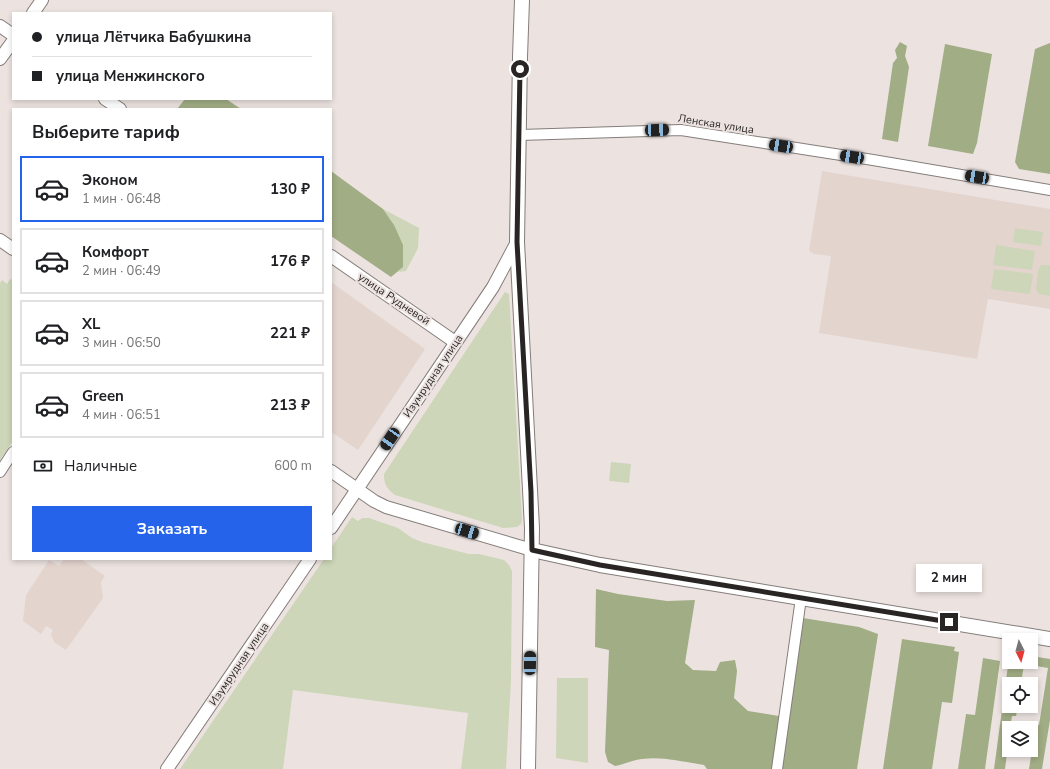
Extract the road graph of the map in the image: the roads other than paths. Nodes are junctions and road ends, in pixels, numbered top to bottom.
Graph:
1 (42, 0) edge
2 (522, 0) edge
3 (34, 12) edge
4 (0, 26) edge
5 (12, 34) edge
6 (12, 42) edge
7 (0, 59) edge
8 (106, 100) edge
9 (118, 108) edge
10 (520, 135) junction
11 (1050, 190) edge
12 (0, 240) edge
13 (517, 242) junction
14 (12, 248) edge
15 (332, 257) edge
16 (456, 342) junction
17 (12, 454) edge
18 (0, 472) edge
19 (332, 472) edge
20 (357, 489) junction
21 (332, 526) edge
22 (532, 550) junction
23 (309, 560) edge
24 (801, 598) junction
25 (1050, 639) edge
26 (167, 769) edge
27 (528, 769) edge
28 (777, 769) edge

1 - 3 street
2 - 10 main road
4 - 5 street
6 - 7 street
8 - 9 street
10 - 11 street, Ленская улица
10 - 13 main road
12 - 14 street
13 - 16 street, Изумрудная улица
13 - 22 main road
15 - 16 street, улица Рудневой
16 - 20 street, Изумрудная улица
17 - 18 street
19 - 20 street
20 - 21 street, Изумрудная улица
20 - 22 street
22 - 24 main road
22 - 27 main road
23 - 26 street, Изумрудная улица
24 - 25 main road
24 - 28 street

